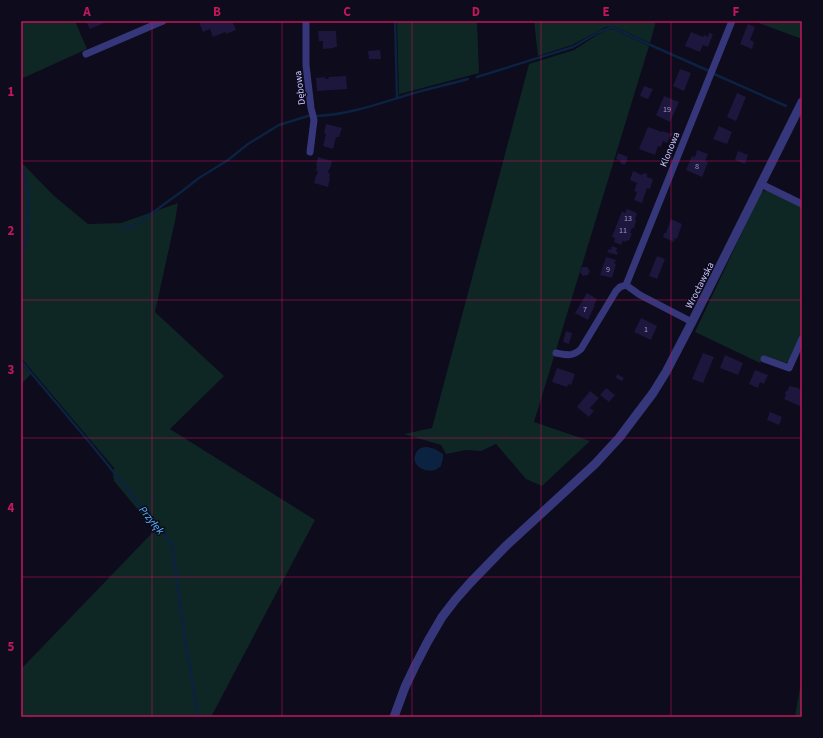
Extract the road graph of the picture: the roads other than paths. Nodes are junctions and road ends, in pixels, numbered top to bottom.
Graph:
1 (163, 21) edge
2 (306, 21) edge
3 (732, 21) edge
4 (86, 54) dead end
5 (802, 102) edge
6 (310, 152) dead end
7 (761, 184) junction
8 (802, 204) edge
9 (626, 285) junction
10 (692, 322) junction
11 (802, 339) edge
12 (556, 352) dead end
13 (764, 359) dead end
14 (394, 717) edge

1 - 4 street
2 - 6 street, Dębowa
3 - 9 street, Klonowa
5 - 7 street, Wrocławska
7 - 8 street
7 - 10 street, Wrocławska
9 - 10 street
9 - 12 street, Klonowa
10 - 14 street, Wrocławska
11 - 13 street

